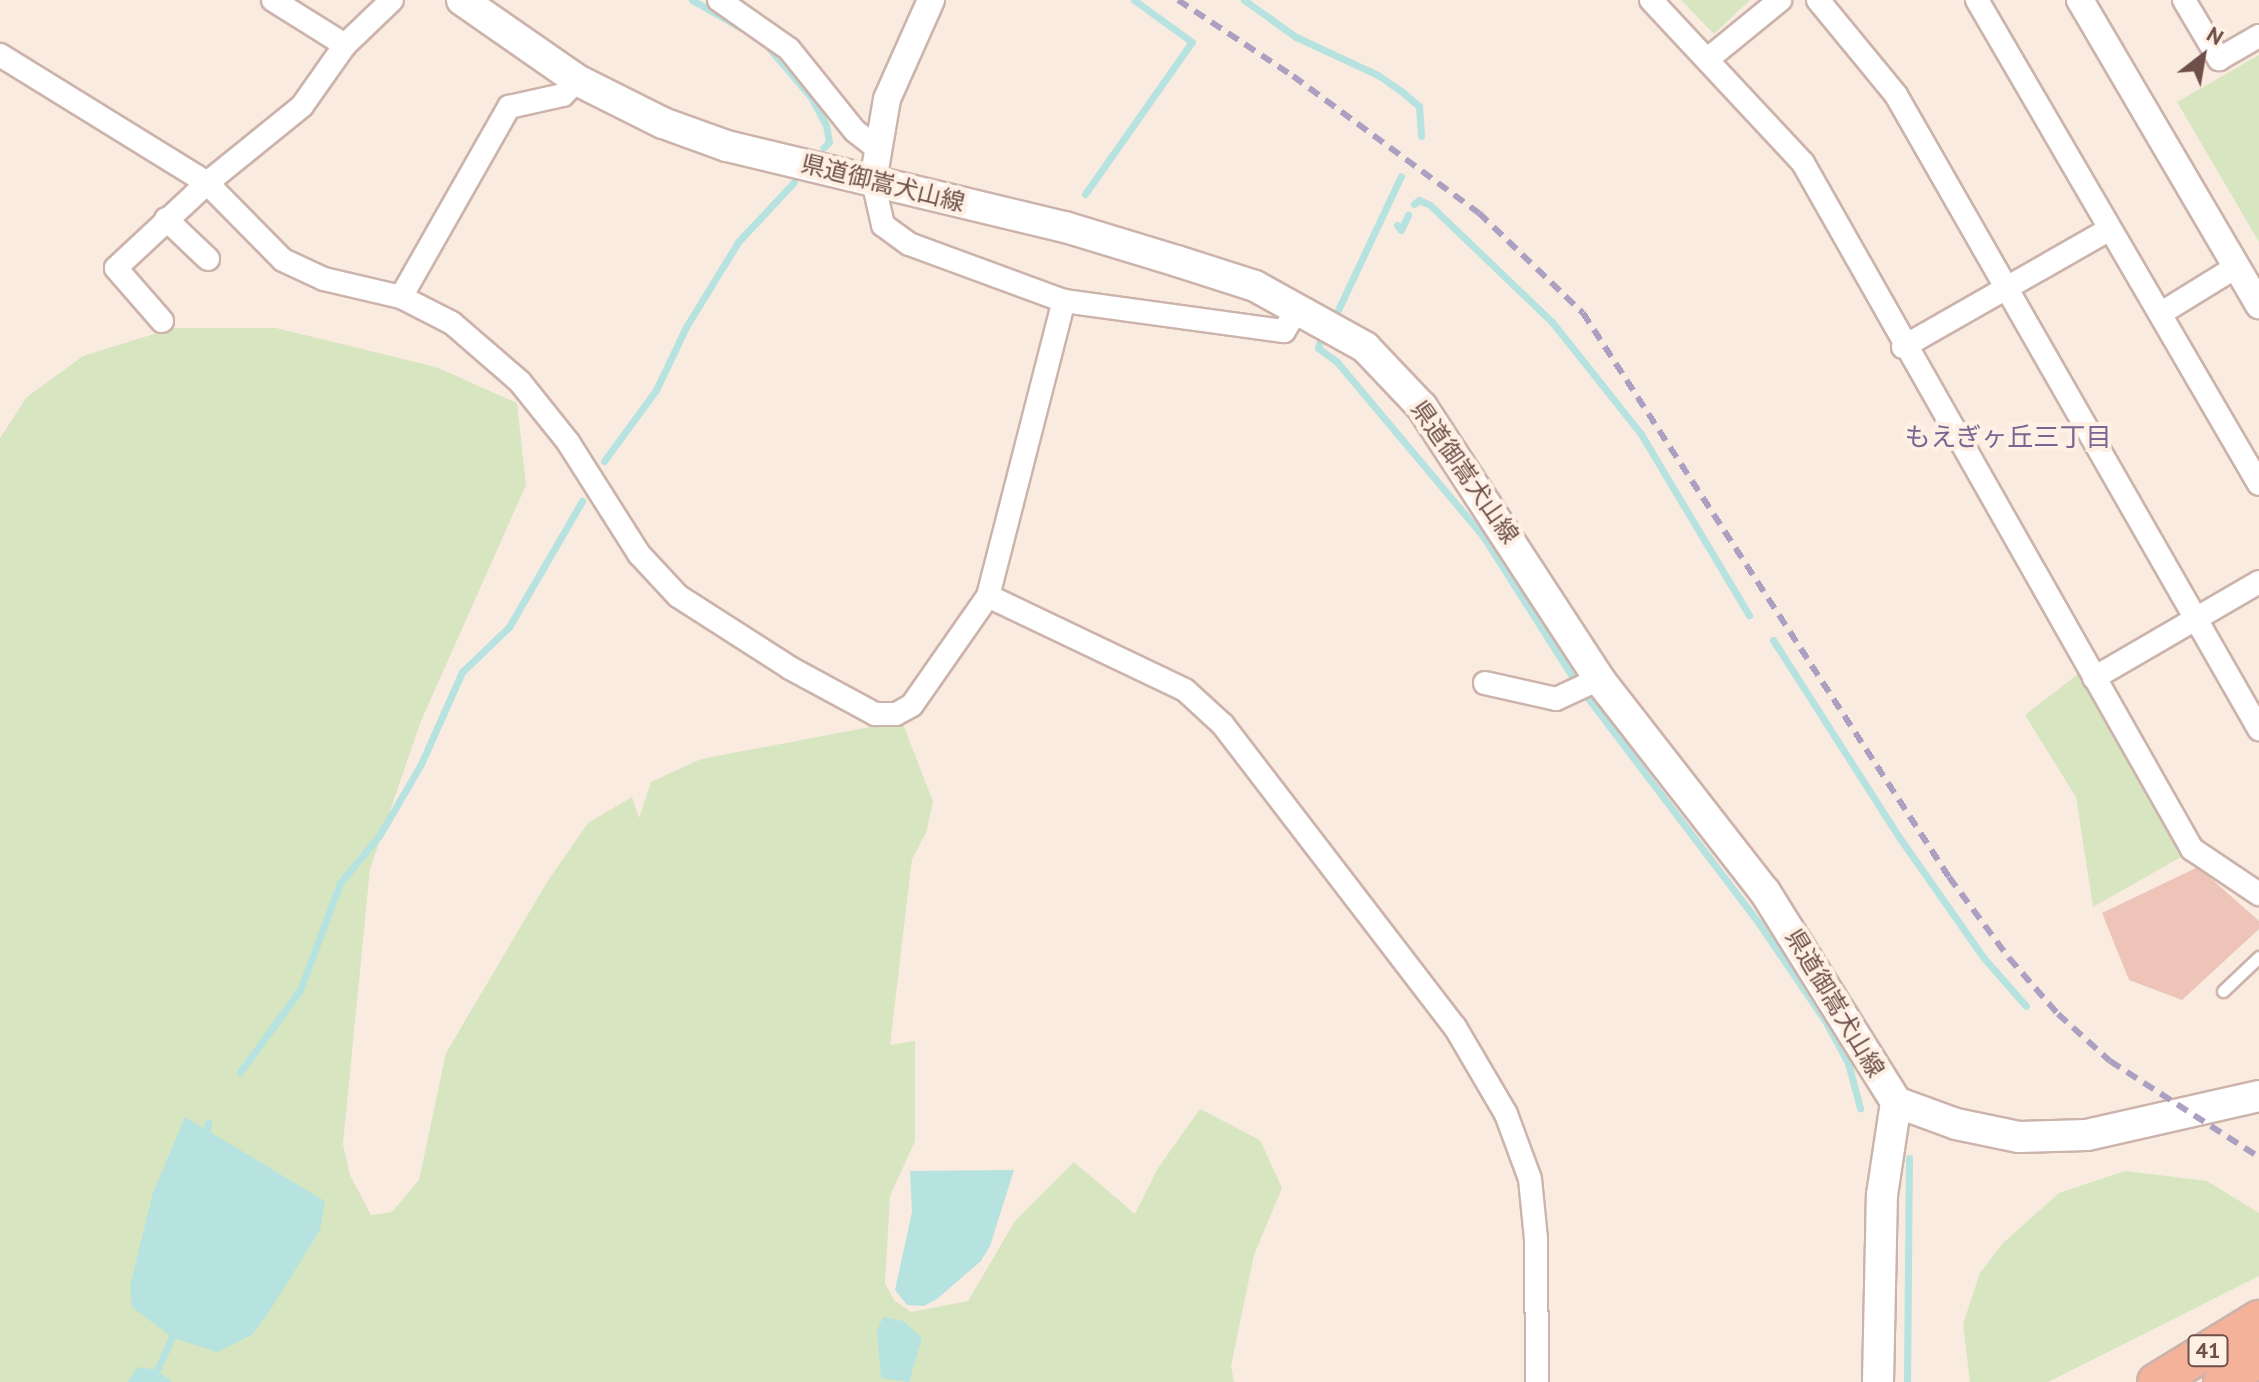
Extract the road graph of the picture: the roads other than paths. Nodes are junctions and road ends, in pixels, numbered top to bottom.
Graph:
1 (273, 0) edge
2 (392, 0) edge
3 (462, 0) edge
4 (719, 0) edge
5 (931, 0) edge
6 (1651, 0) edge
7 (1780, 0) edge
8 (1818, 0) edge
9 (1977, 0) edge
10 (2080, 0) edge
11 (2184, 0) edge
12 (2259, 36) edge
13 (345, 45) junction
14 (0, 55) edge
15 (1709, 58) junction
16 (577, 80) junction
17 (877, 148) junction
18 (873, 181) junction
19 (207, 183) junction
20 (166, 219) junction
21 (2108, 230) junction
22 (208, 259) dead end
23 (2236, 267) junction
24 (2007, 290) junction
25 (2256, 293) edge
26 (401, 297) junction
27 (1064, 301) junction
28 (1298, 308) junction
29 (2163, 312) junction
30 (162, 321) dead end
31 (1903, 347) junction
32 (2259, 484) edge
33 (2259, 582) edge
34 (988, 596) junction
35 (2194, 620) junction
36 (2094, 678) junction
37 (1485, 683) dead end
38 (1591, 684) junction
39 (2259, 729) edge
40 (2259, 894) edge
41 (2259, 957) edge
42 (2223, 991) dead end
43 (2259, 1096) edge
44 (1896, 1102) junction
45 (2259, 1319) edge
46 (2259, 1359) edge
47 (1537, 1382) edge
48 (1878, 1382) edge
49 (2156, 1382) edge
50 (2222, 1382) edge

1 - 13 street
2 - 13 street
3 - 16 main road, 県道御嵩犬山線
4 - 17 street
5 - 17 street
6 - 15 street
7 - 15 street
8 - 24 street
9 - 21 street
10 - 23 street
11 - 12 street
13 - 19 street
14 - 19 street
15 - 31 street
16 - 18 main road, 県道御嵩犬山線
16 - 26 street
17 - 18 street
18 - 27 street
18 - 28 main road, 県道御嵩犬山線
19 - 20 street
19 - 26 street
20 - 22 street
20 - 30 street
21 - 24 street
21 - 29 street
23 - 25 street
23 - 29 street
24 - 31 street
24 - 35 street
26 - 34 street
27 - 28 street
27 - 34 street
28 - 38 main road, 県道御嵩犬山線
29 - 32 street
31 - 36 street
33 - 35 street
34 - 47 street
35 - 36 street
35 - 39 street
36 - 40 street
37 - 38 street
38 - 44 main road, 県道御嵩犬山線
41 - 42 lane
43 - 44 main road, 県道御嵩犬山線
44 - 48 main road
45 - 49 highway, 41
46 - 50 highway, 41

